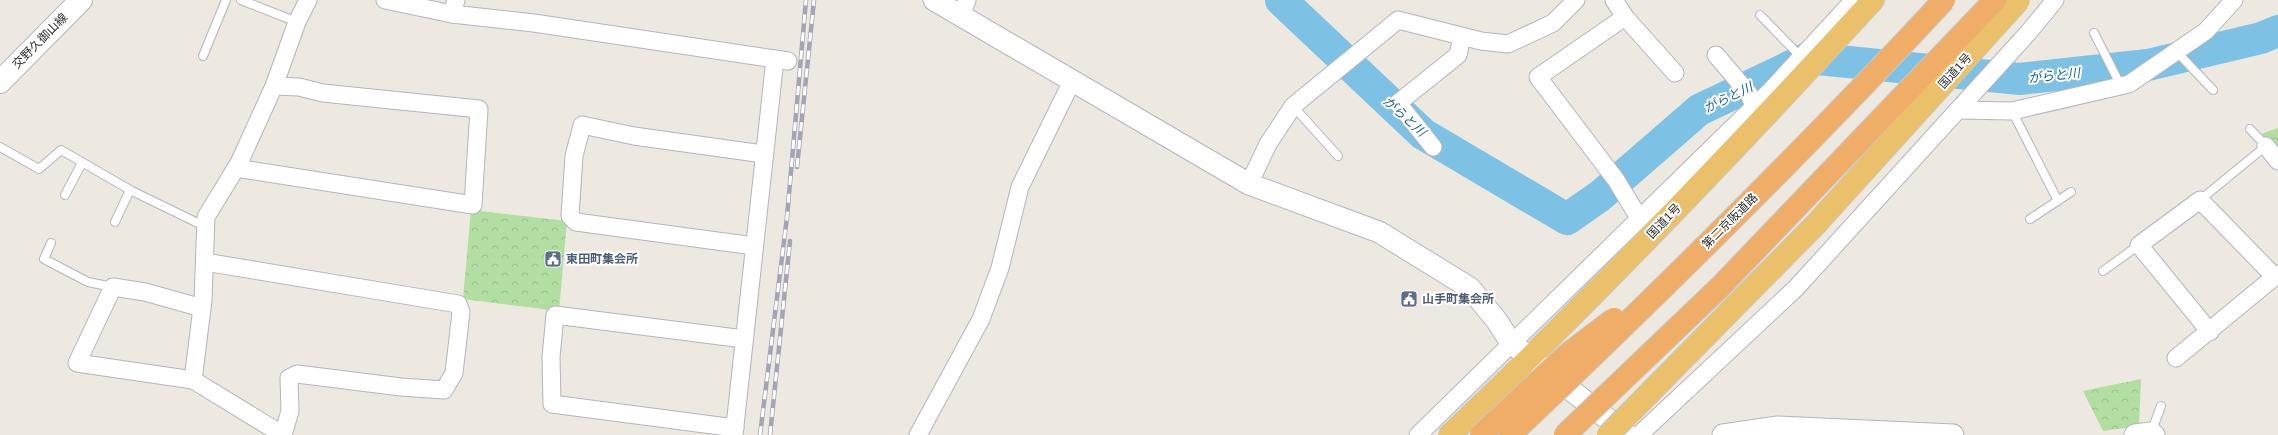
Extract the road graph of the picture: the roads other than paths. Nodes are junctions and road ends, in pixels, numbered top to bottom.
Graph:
1 (81, 0) edge
2 (226, 0) edge
3 (241, 0) edge
4 (308, 0) edge
5 (385, 0) edge
6 (934, 0) edge
7 (1576, 0) edge
8 (1614, 0) edge
9 (1944, 0) edge
10 (1995, 0) edge
11 (2018, 0) edge
12 (2055, 0) edge
13 (2234, 0) edge
14 (1863, 4) edge
15 (454, 7) edge
16 (964, 8) edge
17 (1760, 15) dead end
18 (1625, 17) junction
19 (296, 22) junction
20 (2094, 33) dead end
21 (1462, 37) junction
22 (2176, 51) junction
23 (1716, 55) dead end
24 (203, 56) dead end
25 (1801, 57) junction
26 (1675, 73) dead end
27 (1072, 81) junction
28 (0, 82) edge
29 (274, 86) junction
30 (2121, 86) junction
31 (2213, 90) dead end
32 (1293, 106) junction
33 (1764, 107) junction
34 (1958, 110) junction
35 (2012, 111) junction
36 (2250, 129) dead end
37 (2266, 146) junction
38 (0, 147) edge
39 (1433, 147) dead end
40 (764, 154) junction
41 (1338, 156) dead end
42 (2278, 161) edge
43 (82, 163) junction
44 (236, 168) junction
45 (1248, 184) junction
46 (130, 190) junction
47 (2071, 192) dead end
48 (65, 195) dead end
49 (2200, 200) junction
50 (2058, 201) junction
51 (1639, 218) junction
52 (2030, 219) dead end
53 (115, 222) dead end
54 (206, 227) junction
55 (51, 243) dead end
56 (2138, 245) junction
57 (754, 246) junction
58 (1693, 258) junction
59 (205, 262) junction
60 (2103, 270) dead end
61 (2276, 275) edge
62 (113, 287) junction
63 (202, 308) junction
64 (2210, 332) junction
65 (744, 339) junction
66 (1511, 343) junction
67 (2176, 358) dead end
68 (1530, 359) junction
69 (192, 380) junction
70 (1602, 400) junction
71 (2161, 406) dead end
72 (734, 431) edge
73 (2146, 434) edge
74 (283, 435) edge
75 (918, 435) edge
76 (1418, 435) edge
77 (1450, 435) edge
78 (1480, 435) edge
79 (1510, 435) edge
80 (1565, 435) edge
81 (1573, 435) edge
82 (1608, 435) edge
83 (1628, 435) edge
84 (1639, 435) edge
85 (1723, 435) edge
86 (1953, 435) edge

1 - 28 main road, 交野久御山線
2 - 24 lane
3 - 19 lane
4 - 19 street
5 - 15 street
6 - 16 street
7 - 21 street
8 - 18 street
9 - 58 highway, 第二京阪道路, bridge
10 - 70 highway, bridge
11 - 82 highway, 国道1号, bridge
12 - 34 street
13 - 22 street
14 - 25 street
14 - 33 highway, 国道1号
15 - 40 street
16 - 27 street
17 - 25 lane
18 - 26 street
18 - 51 street
19 - 29 street
20 - 30 lane
21 - 32 street
21 - 39 street
22 - 30 street
22 - 31 lane
23 - 33 street
25 - 33 street
27 - 45 street
27 - 75 street
29 - 44 street
29 - 44 street
30 - 35 street
32 - 41 lane
32 - 45 street
33 - 51 street
33 - 68 highway, 国道1号
34 - 35 street
34 - 84 street
35 - 50 lane
36 - 37 lane
37 - 42 street
37 - 49 lane
38 - 43 lane
40 - 57 street
40 - 57 street
43 - 46 lane
43 - 48 lane
44 - 54 street
45 - 66 street
46 - 53 lane
46 - 54 lane
47 - 50 lane
49 - 56 street
49 - 61 street
50 - 52 lane
51 - 66 street
54 - 59 street
55 - 62 lane
56 - 60 lane
56 - 64 street
57 - 65 street
58 - 78 highway, bridge
58 - 79 highway, 第二京阪道路, bridge
59 - 63 street
59 - 74 street
61 - 64 street
62 - 63 street
62 - 69 street
63 - 69 street
64 - 67 street
65 - 72 street
65 - 72 street
66 - 68 street
66 - 76 street
68 - 77 highway, 国道1号
68 - 83 street
69 - 74 street
70 - 80 highway, bridge
70 - 81 highway, bridge
71 - 73 lane
85 - 86 street

